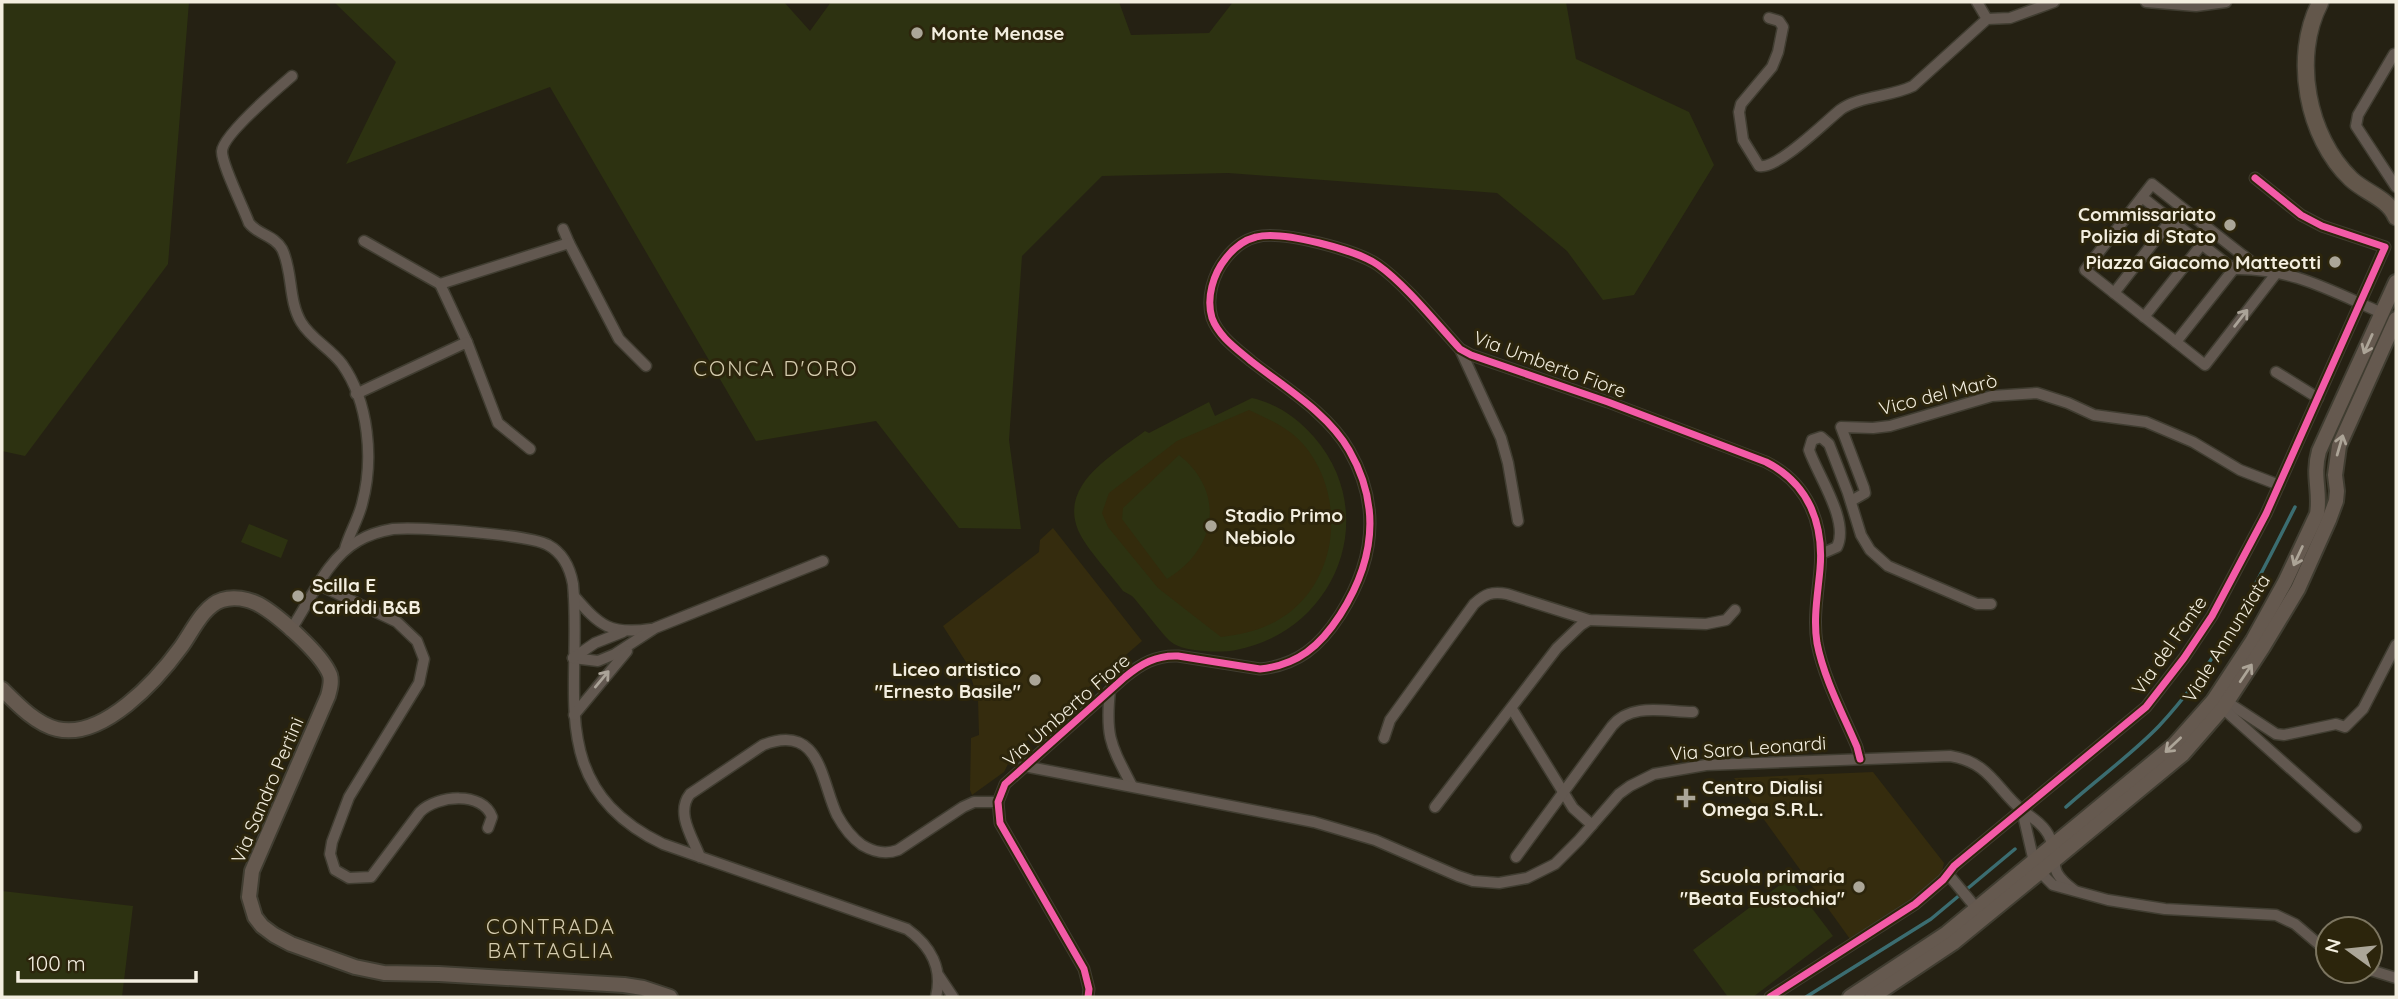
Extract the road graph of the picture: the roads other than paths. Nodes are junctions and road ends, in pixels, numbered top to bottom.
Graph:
1 (1977, 2) edge
2 (2054, 2) edge
3 (2146, 2) edge
4 (2226, 2) edge
5 (2320, 3) edge
6 (1769, 18) dead end
7 (1987, 19) junction
8 (2394, 54) dead end
9 (292, 76) dead end
10 (2255, 178) dead end
11 (2396, 194) edge
12 (2142, 197) junction
13 (2396, 217) edge
14 (2171, 220) junction
15 (563, 229) dead end
16 (364, 241) dead end
17 (569, 243) junction
18 (2202, 244) junction
19 (2244, 256) junction
20 (2259, 268) junction
21 (2233, 269) junction
22 (2278, 271) junction
23 (2396, 282) edge
24 (440, 284) junction
25 (2114, 293) junction
26 (2360, 303) junction
27 (2382, 313) junction
28 (2144, 317) junction
29 (2396, 319) edge
30 (467, 342) junction
31 (2176, 342) junction
32 (1460, 349) junction
33 (646, 366) dead end
34 (2276, 372) dead end
35 (356, 394) junction
36 (2318, 398) junction
37 (530, 449) dead end
38 (2334, 475) junction
39 (2316, 481) junction
40 (2279, 485) junction
41 (1851, 501) junction
42 (1518, 521) dead end
43 (344, 550) junction
44 (1821, 554) junction
45 (823, 561) dead end
46 (319, 585) junction
47 (574, 596) junction
48 (1991, 604) dead end
49 (1735, 610) dead end
50 (1589, 620) junction
51 (655, 628) junction
52 (290, 631) junction
53 (624, 632) junction
54 (632, 644) junction
55 (2396, 645) edge
56 (573, 658) junction
57 (2, 689) edge
58 (1110, 690) junction
59 (2219, 702) junction
60 (1512, 709) junction
61 (1693, 712) dead end
62 (573, 715) junction
63 (1384, 738) dead end
64 (1860, 759) junction
65 (1024, 766) junction
66 (1132, 786) junction
67 (1563, 792) junction
68 (998, 802) junction
69 (1435, 807) dead end
70 (2022, 810) junction
71 (1592, 825) junction
72 (2356, 827) dead end
73 (488, 828) dead end
74 (2052, 854) junction
75 (700, 857) junction
76 (1516, 857) dead end
77 (2037, 867) junction
78 (1950, 876) junction
79 (2074, 890) junction
80 (1974, 906) junction
81 (1950, 938) junction
82 (2314, 940) edge
83 (939, 976) junction
84 (670, 997) edge
85 (936, 997) edge
86 (953, 997) edge
87 (1088, 997) edge
88 (1770, 997) edge
89 (1850, 997) edge
90 (1871, 997) edge

1 - 7 street
2 - 7 street
3 - 4 street
5 - 11 main road
5 - 13 main road
6 - 7 street
8 - 11 street
9 - 35 street
10 - 26 street, Via del Fante
12 - 14 street
12 - 19 street
12 - 25 street
14 - 18 street
14 - 25 street
15 - 17 street
16 - 24 street
17 - 24 street
17 - 33 street
18 - 21 street
18 - 28 street
19 - 20 street
19 - 21 street
20 - 21 street
20 - 22 street
21 - 31 street
22 - 26 street
31 -> 22 street
23 - 27 main road, Viale Annunziata
24 - 30 street
25 - 28 street
26 - 27 street
26 - 36 street, Via del Fante
27 -> 39 main road, Viale Annunziata
28 - 31 street
38 -> 29 main road, Viale Annunziata
30 - 35 street
30 - 37 street
32 - 42 street
32 - 44 street, Via Umberto Fiore
32 - 58 street, Via Umberto Fiore
34 - 36 street
35 - 43 street
36 - 40 street, Via del Fante
38 - 39 main road
59 -> 38 main road, Viale Annunziata
39 -> 59 main road, Viale Annunziata
40 - 41 street, Vico del Marò
40 - 70 street, Via del Fante
41 - 44 street
41 - 48 street
43 - 46 street
43 - 47 street
44 - 64 street, Via Umberto Fiore
45 - 51 street
46 - 52 street
46 - 73 street
47 - 53 street
47 - 56 street
49 - 50 street
50 - 60 street
50 - 63 street
51 - 53 street
51 - 54 street
52 - 57 main road, Via Sandro Pertini
52 - 84 main road, Via Sandro Pertini
53 - 56 street
54 - 56 street
62 -> 54 street
55 - 59 street
56 - 62 street
58 - 65 street, Via Umberto Fiore
58 - 66 street
59 - 72 street
59 - 74 main road, Viale Annunziata
60 - 67 street
60 - 69 street
61 - 67 street
62 - 75 street
64 - 70 street, Via Saro Leonardi
64 - 71 street, Via Saro Leonardi
65 - 66 street, Via Saro Leonardi
65 - 68 street, Via Umberto Fiore
66 - 71 street, Via Saro Leonardi
67 - 71 street
67 - 76 street
68 - 75 street
68 - 87 street
70 - 74 street, Via Saro Leonardi
70 - 77 street
70 - 78 street, Via del Fante
74 - 77 main road, Viale Annunziata
74 - 79 street, Via Saro Leonardi
75 - 83 street
77 - 79 street
77 - 80 main road, Viale Annunziata
77 - 81 main road, Viale Annunziata
78 - 80 street
78 - 88 street, Via del Fante
79 - 82 street
80 - 81 main road, Viale Annunziata
81 - 89 main road, Viale Annunziata
81 - 90 main road, Viale Annunziata
83 - 85 street
83 - 86 street

